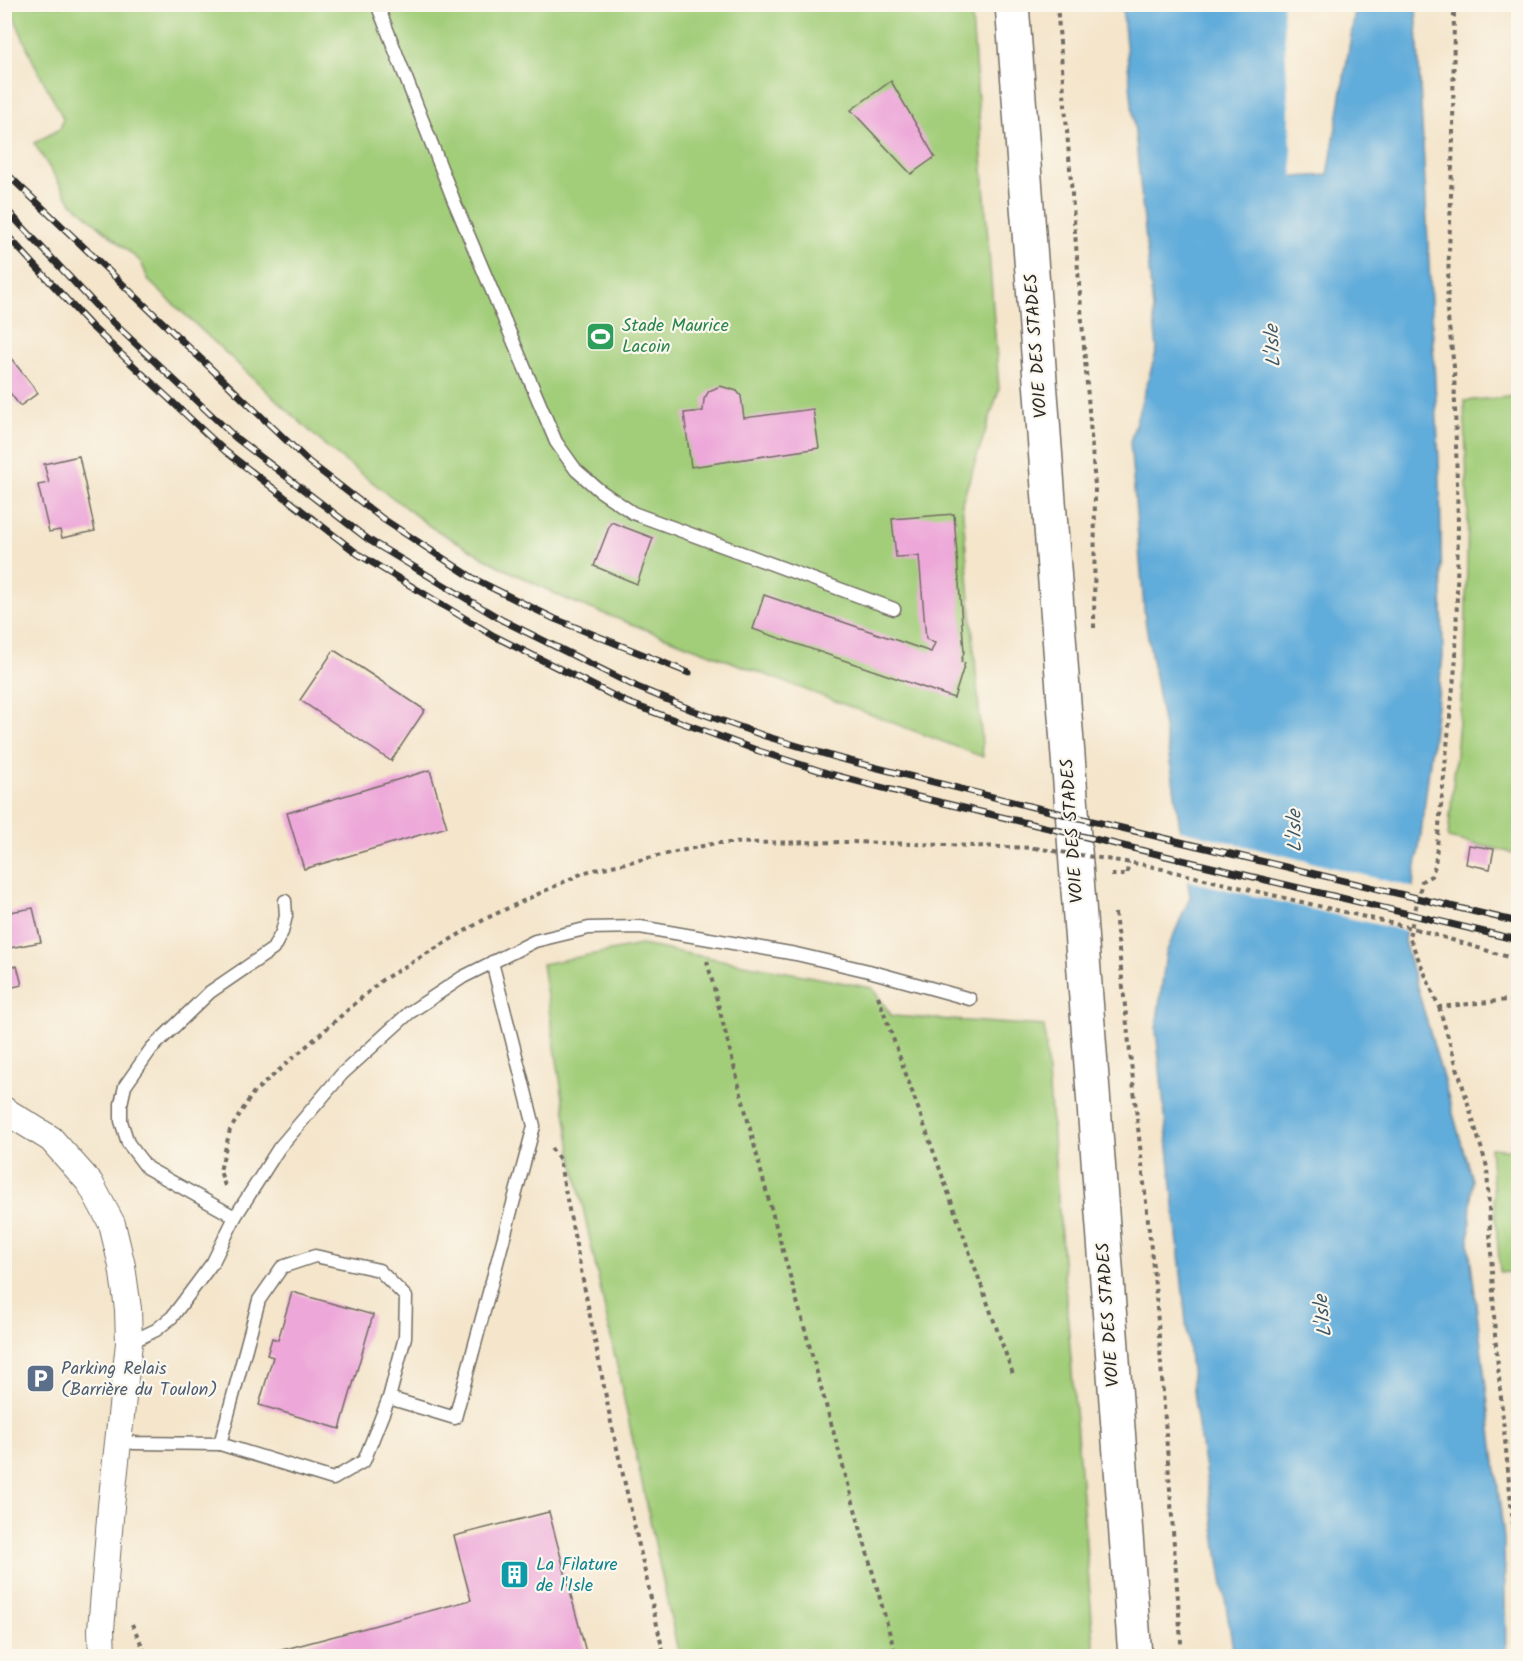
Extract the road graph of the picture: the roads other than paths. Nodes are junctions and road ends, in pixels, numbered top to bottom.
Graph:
1 (377, 4) edge
2 (1012, 4) edge
3 (894, 609) dead end
4 (285, 901) dead end
5 (492, 962) junction
6 (970, 999) dead end
7 (4, 1110) edge
8 (236, 1216) junction
9 (129, 1343) junction
10 (389, 1398) junction
11 (119, 1441) junction
12 (220, 1444) junction
13 (102, 1656) edge
14 (1135, 1656) edge

1 - 3 lane
2 - 14 main road, VOIE DES STADES
4 - 8 lane
5 - 6 lane
5 - 8 lane
5 - 10 lane
7 - 9 street
8 - 9 lane
9 - 11 street
10 - 12 lane
10 - 12 lane
11 - 12 lane
11 - 13 street

